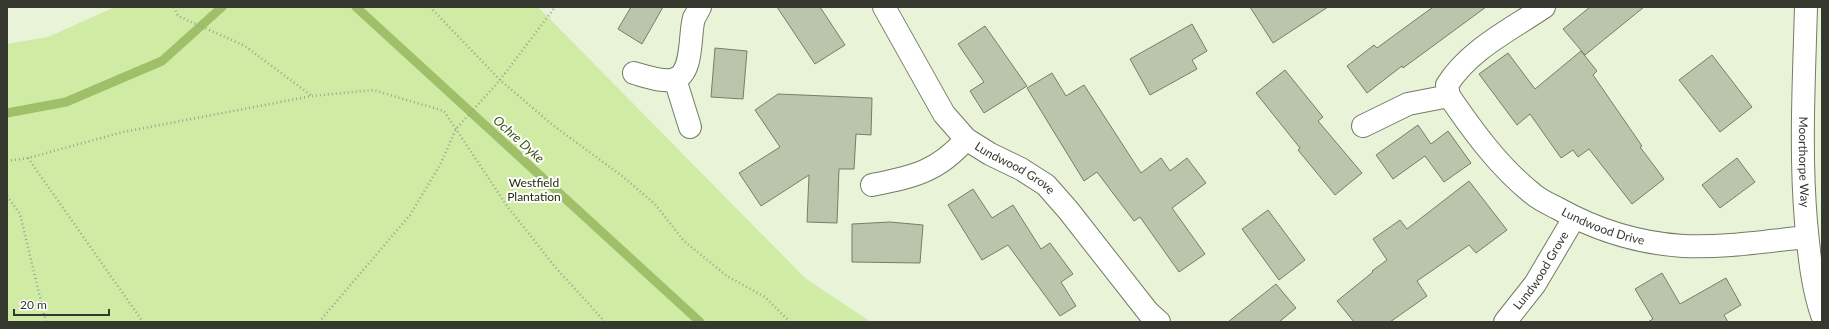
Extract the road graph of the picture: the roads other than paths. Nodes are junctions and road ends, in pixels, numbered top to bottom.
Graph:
1 (700, 7) edge
2 (884, 7) edge
3 (1544, 7) edge
4 (1806, 7) edge
5 (634, 73) dead end
6 (675, 79) junction
7 (1448, 96) junction
8 (1363, 126) dead end
9 (690, 127) dead end
10 (966, 139) junction
11 (872, 185) dead end
12 (1574, 218) junction
13 (1807, 236) junction
14 (1822, 315) edge
15 (1147, 319) edge
16 (1505, 322) edge

1 - 6 street
2 - 10 street, Lundwood Grove
3 - 7 street
4 - 13 street, Moorthorpe Way
5 - 6 street
6 - 9 street
7 - 8 street
7 - 12 street, Lundwood Drive
10 - 11 street
10 - 15 street, Lundwood Grove
12 - 13 street, Lundwood Drive
12 - 16 street, Lundwood Grove
13 - 14 street, Moorthorpe Way

